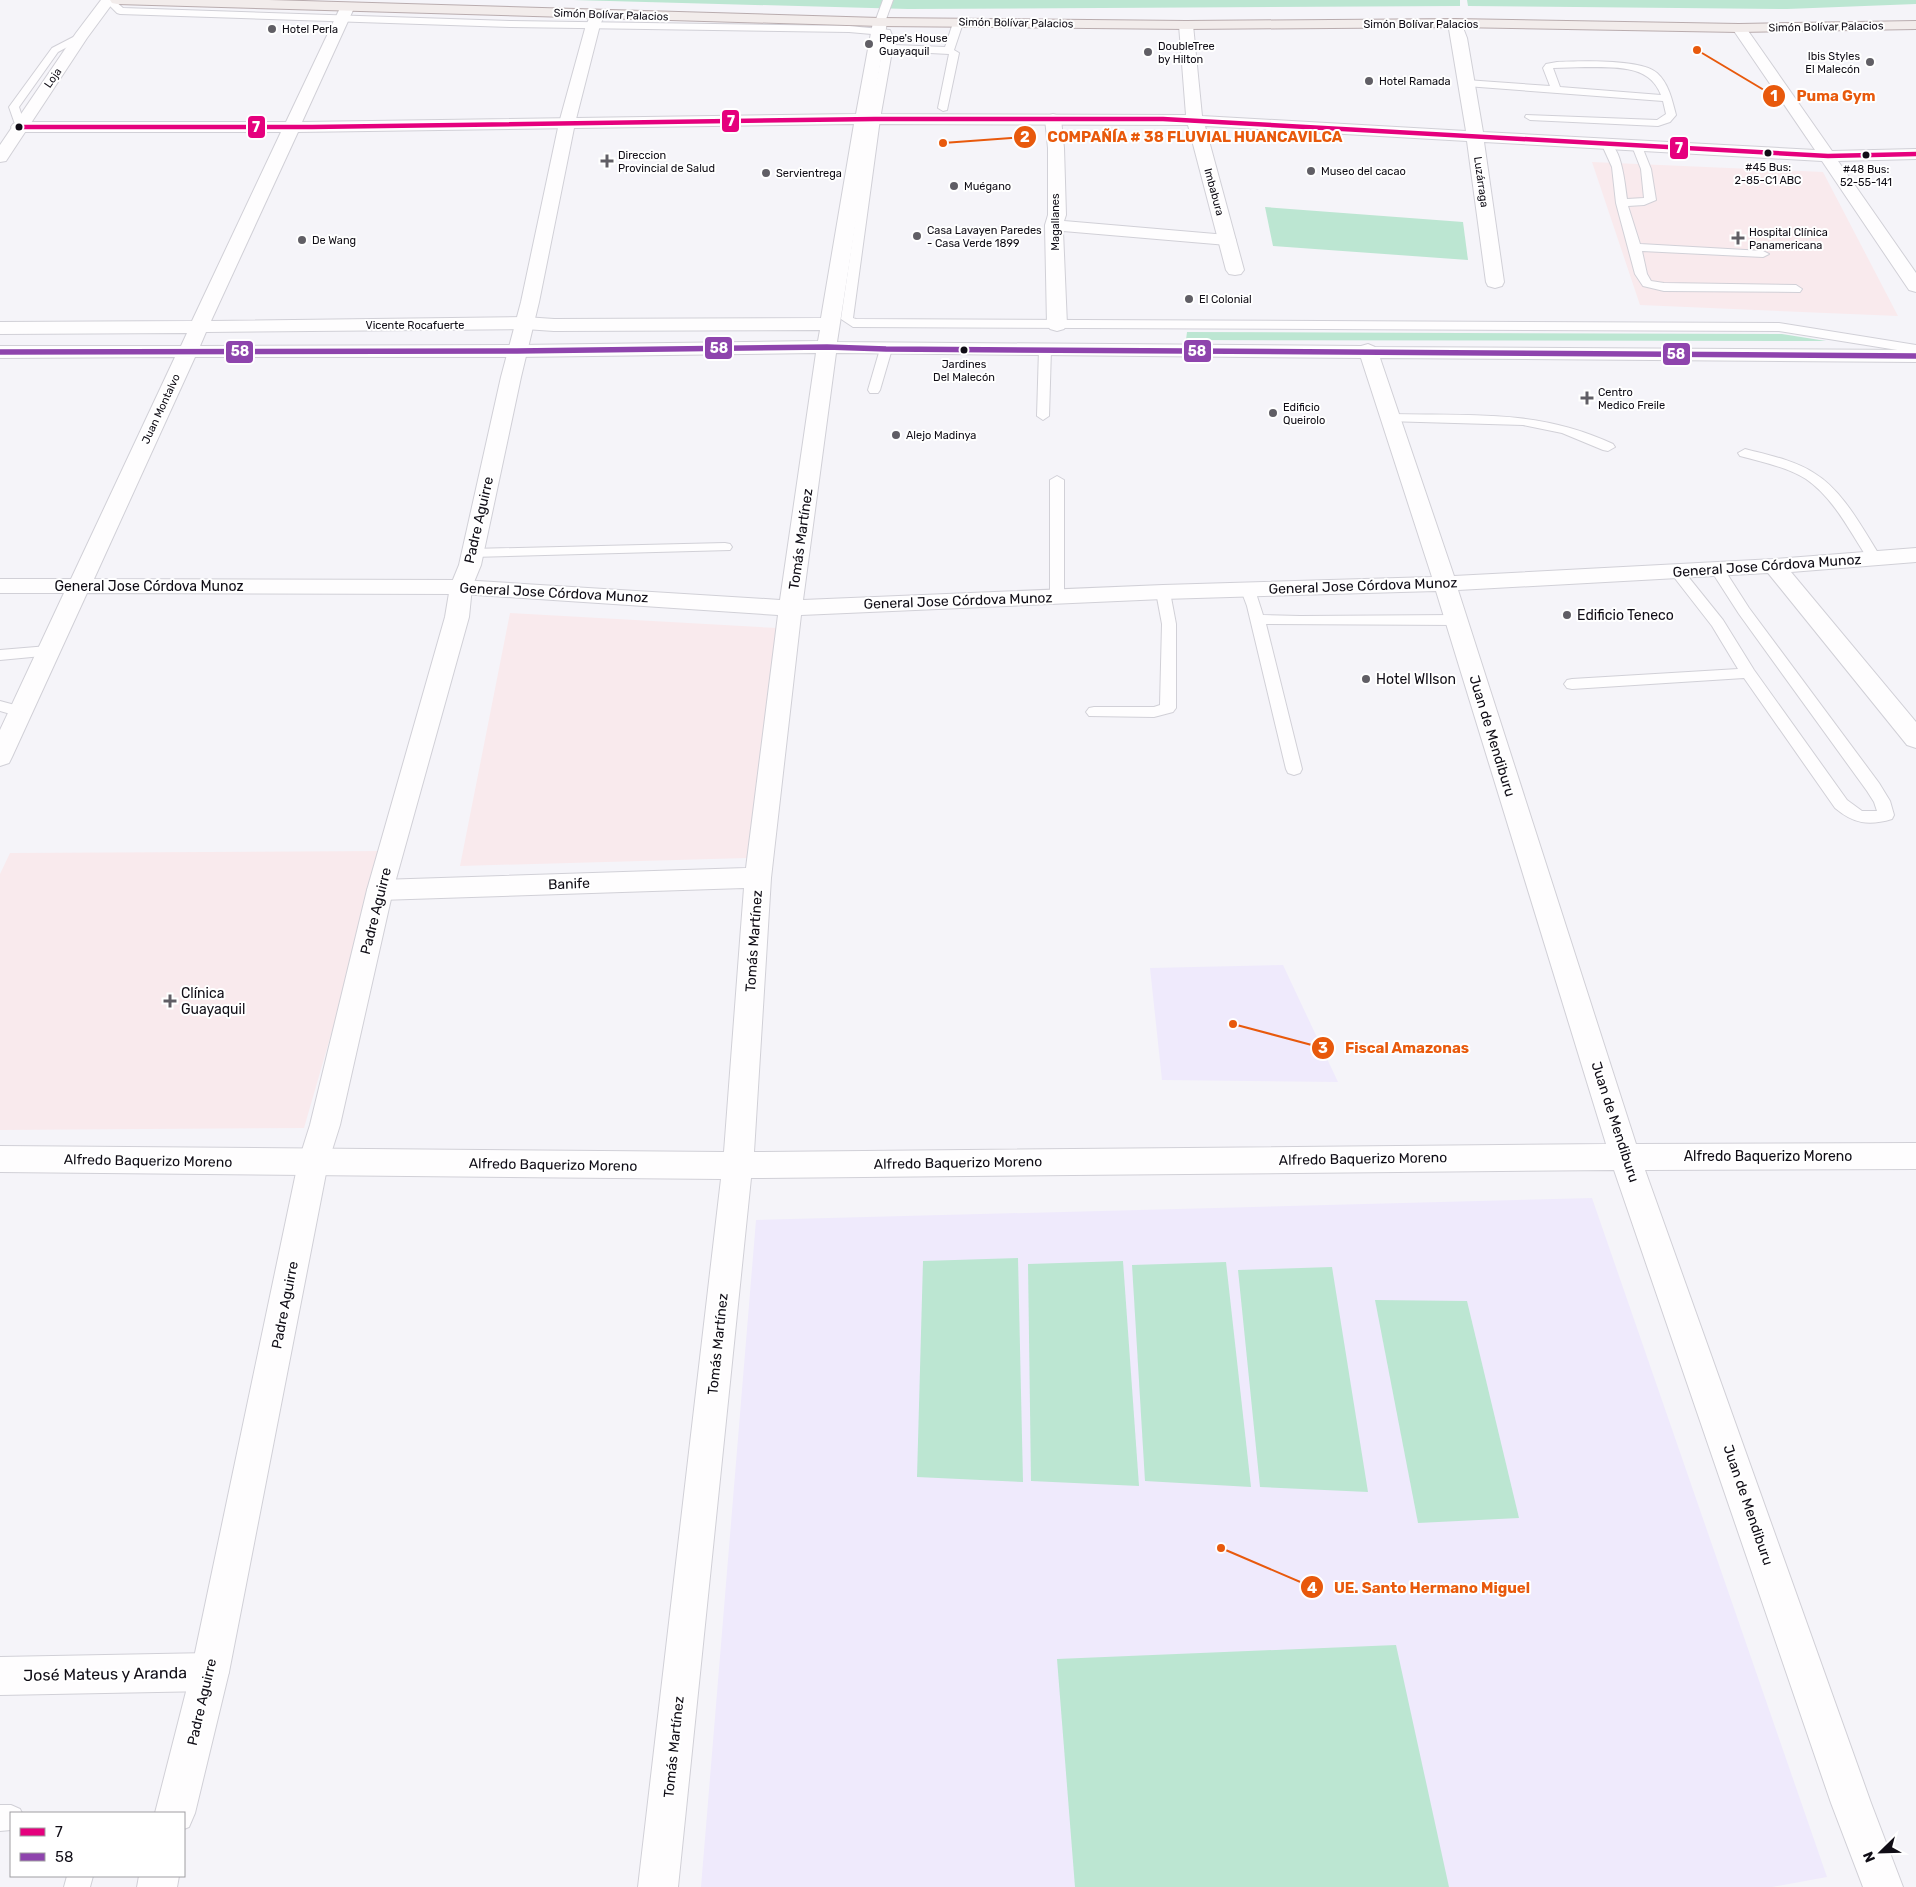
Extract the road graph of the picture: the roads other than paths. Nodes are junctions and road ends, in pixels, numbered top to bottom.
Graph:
1 (109, 0) edge
2 (117, 0) edge
3 (888, 0) edge
4 (343, 13) junction
5 (596, 20) junction
6 (958, 23) junction
7 (1455, 23) junction
8 (1186, 25) junction
9 (1916, 25) edge
10 (879, 26) junction
11 (1739, 28) junction
12 (887, 48) junction
13 (949, 50) junction
14 (1466, 82) junction
15 (1556, 89) junction
16 (1667, 98) junction
17 (943, 108) dead end
18 (1530, 117) dead end
19 (869, 119) junction
20 (1053, 119) junction
21 (1195, 119) junction
22 (567, 123) junction
23 (19, 126) junction
24 (291, 127) junction
25 (1475, 137) junction
26 (1607, 145) junction
27 (1637, 146) junction
28 (1916, 154) edge
29 (1828, 156) junction
30 (0, 157) edge
31 (1622, 203) junction
32 (1054, 225) junction
33 (1227, 240) junction
34 (1635, 247) junction
35 (1763, 254) dead end
36 (1235, 270) dead end
37 (1495, 282) dead end
38 (1916, 286) edge
39 (1796, 289) dead end
40 (525, 322) junction
41 (1057, 325) junction
42 (199, 326) junction
43 (0, 328) edge
44 (828, 335) junction
45 (886, 349) junction
46 (1045, 349) junction
47 (1916, 349) edge
48 (1368, 350) junction
49 (0, 352) edge
50 (187, 352) junction
51 (517, 352) junction
52 (1916, 356) edge
53 (874, 390) dead end
54 (1043, 416) dead end
55 (1390, 418) junction
56 (1608, 447) dead end
57 (1745, 453) dead end
58 (1057, 480) dead end
59 (725, 547) dead end
60 (472, 553) junction
61 (1916, 555) edge
62 (1875, 558) junction
63 (1774, 566) junction
64 (1717, 570) junction
65 (1677, 572) junction
66 (1444, 584) junction
67 (79, 585) junction
68 (0, 586) edge
69 (461, 588) junction
70 (1248, 590) junction
71 (1163, 592) junction
72 (1057, 596) junction
73 (790, 608) junction
74 (1257, 619) junction
75 (1456, 620) junction
76 (48, 651) junction
77 (0, 655) edge
78 (1748, 673) junction
79 (1572, 684) dead end
80 (0, 706) edge
81 (21, 712) junction
82 (1094, 712) dead end
83 (1916, 739) edge
84 (0, 757) edge
85 (1294, 769) dead end
86 (758, 878) junction
87 (380, 890) junction
88 (1916, 1156) edge
89 (1625, 1157) junction
90 (0, 1159) edge
91 (313, 1163) junction
92 (737, 1165) junction
93 (210, 1672) junction
94 (0, 1676) edge
95 (175, 1812) edge
96 (658, 1887) edge
97 (1883, 1887) edge

1 - 4 lane
1 - 23 street, Loja
2 - 4 main road, Simón Bolívar Palacios
3 - 10 lane, Tomás Martínez
4 - 5 main road, Simón Bolívar Palacios
4 - 24 street, Juan Montalvo
5 - 10 main road, Simón Bolívar Palacios
5 - 22 street, Padre Aguirre
6 - 8 main road, Simón Bolívar Palacios
6 - 10 main road, Simón Bolívar Palacios
6 - 13 lane
7 - 8 main road, Simón Bolívar Palacios
7 - 11 main road, Simón Bolívar Palacios
7 - 14 street, Luzárraga
8 - 21 street, Imbabura
9 - 11 main road, Simón Bolívar Palacios
10 - 12 lane
10 - 19 street, Tomás Martínez
11 - 29 street
12 - 13 lane
12 - 19 lane
13 - 17 lane
14 - 15 lane
14 - 25 street, Luzárraga
15 - 16 lane
15 - 16 lane
16 - 18 lane
19 - 20 street
19 - 22 street
19 - 41 lane
19 - 44 street, Tomás Martínez
20 - 21 street
20 - 32 street, Magallanes
21 - 25 street
21 - 33 street, Imbabura
22 - 24 street
22 - 40 street, Padre Aguirre
23 - 24 street
23 - 30 street, Loja
24 - 42 street, Juan Montalvo
25 - 26 street
25 - 37 street, Luzárraga
26 - 27 street
26 - 31 lane
27 - 29 street
27 - 31 lane
28 - 29 street
29 - 38 street
31 - 34 lane
32 - 33 street
32 - 41 street, Magallanes
33 - 36 street, Imbabura
34 - 35 lane
34 - 39 lane
40 - 42 street, Vicente Rocafuerte
40 - 44 street, Vicente Rocafuerte
40 - 51 street, Padre Aguirre
41 - 47 lane
42 - 43 street, Vicente Rocafuerte
42 - 50 street, Juan Montalvo
44 - 45 street, Vicente Rocafuerte
44 - 51 street, Vicente Rocafuerte
44 - 73 street, Tomás Martínez
45 - 46 street, Vicente Rocafuerte
45 - 53 lane
46 - 48 street, Vicente Rocafuerte
46 - 54 lane
48 - 52 street, Vicente Rocafuerte
48 - 55 street, Juan de Mendiburu
49 - 50 street, Vicente Rocafuerte
50 - 51 street, Vicente Rocafuerte
50 - 67 street, Juan Montalvo
51 - 60 street, Padre Aguirre
55 - 56 lane
55 - 66 street, Juan de Mendiburu
57 - 62 lane
58 - 72 lane
59 - 60 lane
60 - 69 street, Padre Aguirre
61 - 62 street, General Jose Córdova Munoz
62 - 63 street, General Jose Córdova Munoz
63 - 64 street, General Jose Córdova Munoz
63 - 83 street
64 - 65 street, General Jose Córdova Munoz
64 - 78 lane
65 - 66 street, General Jose Córdova Munoz
65 - 78 lane
66 - 70 street, General Jose Córdova Munoz
66 - 75 street, Juan de Mendiburu
67 - 68 street, General Jose Córdova Munoz
67 - 69 street, General Jose Córdova Munoz
67 - 76 street, Juan Montalvo
69 - 73 street, General Jose Córdova Munoz
69 - 87 street, Padre Aguirre
70 - 71 street, General Jose Córdova Munoz
70 - 74 lane
71 - 72 street, General Jose Córdova Munoz
71 - 82 lane
72 - 73 street, General Jose Córdova Munoz
73 - 86 street, Tomás Martínez
74 - 75 lane
74 - 85 lane
75 - 89 street, Juan de Mendiburu
76 - 77 lane
76 - 81 street, Juan Montalvo
78 - 79 lane
80 - 81 lane
81 - 84 street, Juan Montalvo
86 - 87 street, Banife
86 - 92 street, Tomás Martínez
87 - 91 street, Padre Aguirre
88 - 89 street, Alfredo Baquerizo Moreno
89 - 92 street, Alfredo Baquerizo Moreno
89 - 97 street, Juan de Mendiburu
90 - 91 street, Alfredo Baquerizo Moreno
91 - 92 street, Alfredo Baquerizo Moreno
91 - 93 street, Padre Aguirre
92 - 96 street, Tomás Martínez
93 - 94 street, José Mateus y Aranda
93 - 95 street, Padre Aguirre

